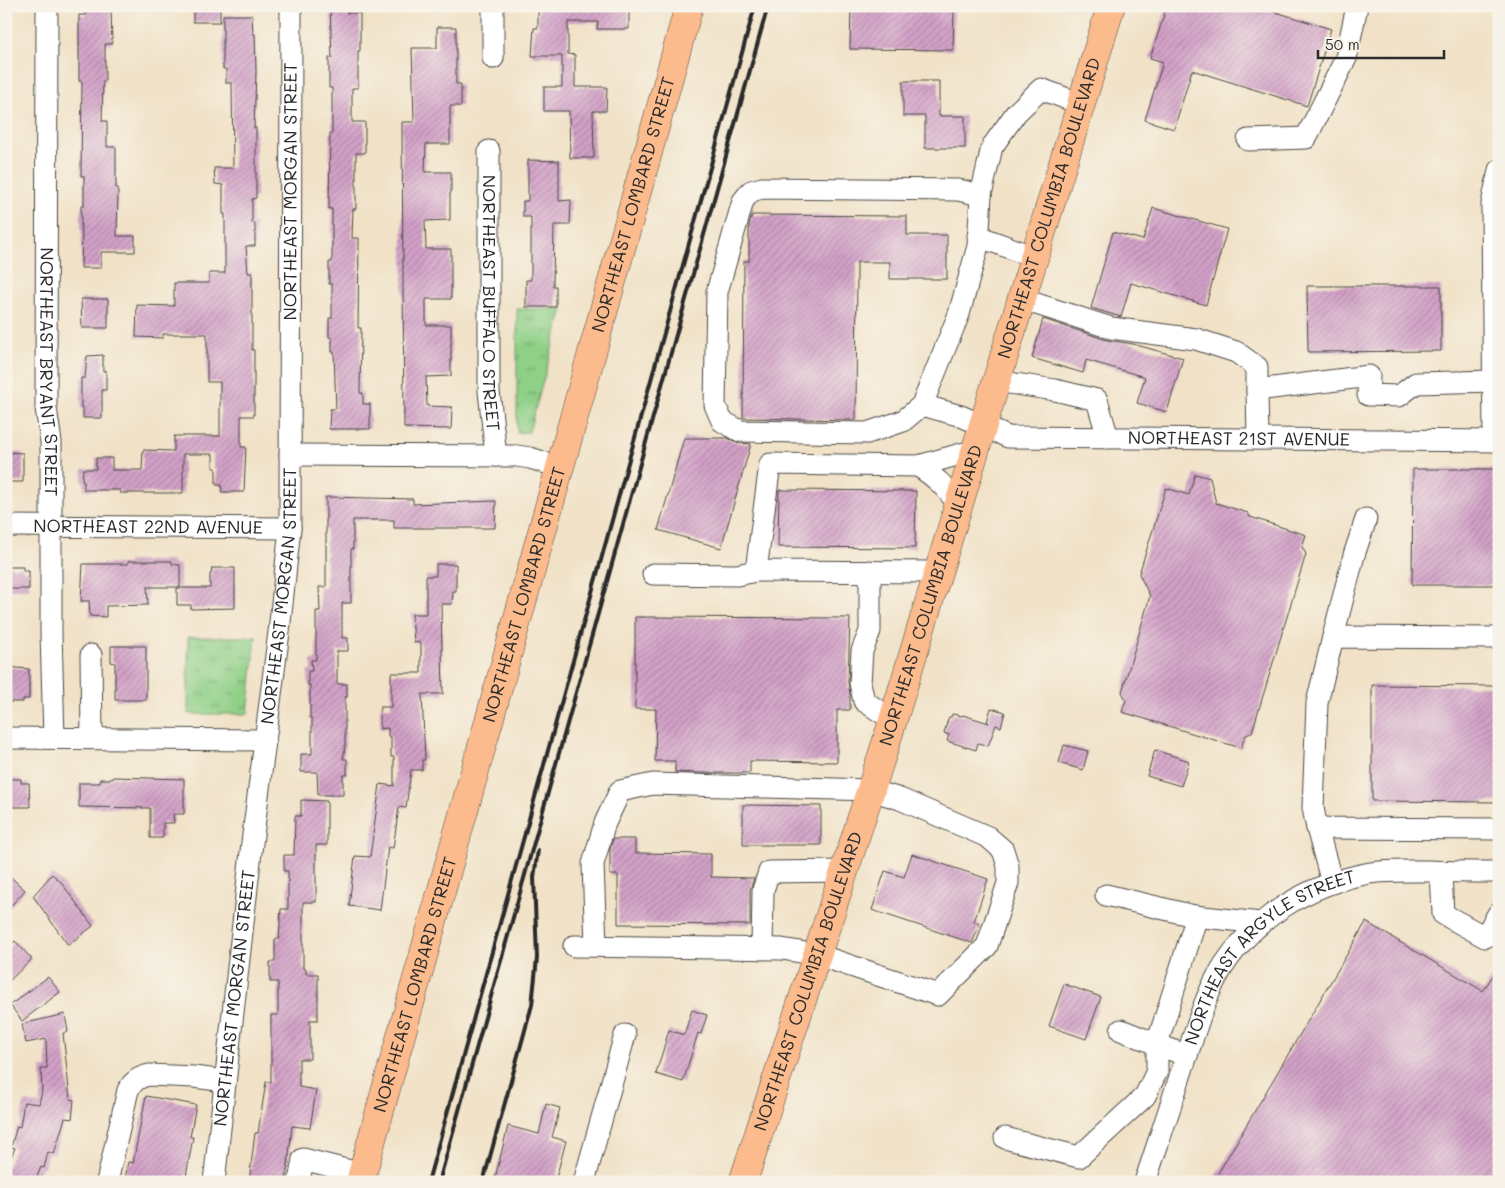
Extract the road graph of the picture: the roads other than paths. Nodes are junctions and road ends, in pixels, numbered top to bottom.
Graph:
1 (47, 6) edge
2 (291, 6) edge
3 (493, 6) edge
4 (688, 6) edge
5 (1111, 6) edge
6 (1357, 6) edge
7 (493, 58) dead end
8 (1081, 104) junction
9 (1248, 140) dead end
10 (489, 152) dead end
11 (1499, 170) edge
12 (981, 195) junction
13 (978, 236) junction
14 (1034, 257) junction
15 (1021, 299) junction
16 (996, 381) junction
17 (1494, 381) junction
18 (1257, 390) junction
19 (922, 406) junction
20 (979, 438) junction
21 (1108, 438) junction
22 (1258, 439) junction
23 (1496, 441) edge
24 (290, 455) junction
25 (496, 456) junction
26 (918, 466) junction
27 (560, 467) junction
28 (958, 504) junction
29 (1366, 519) dead end
30 (6, 526) edge
31 (50, 526) junction
32 (290, 528) junction
33 (756, 571) junction
34 (870, 571) junction
35 (938, 572) junction
36 (653, 574) dead end
37 (1333, 637) junction
38 (1499, 638) edge
39 (91, 656) dead end
40 (893, 720) junction
41 (6, 738) edge
42 (54, 738) junction
43 (92, 738) junction
44 (265, 740) junction
45 (871, 790) junction
46 (1317, 828) junction
47 (1499, 828) edge
48 (845, 871) junction
49 (1441, 872) junction
50 (1499, 872) edge
51 (1332, 883) junction
52 (1106, 896) dead end
53 (1498, 914) edge
54 (1197, 916) junction
55 (1261, 923) junction
56 (574, 946) dead end
57 (596, 946) junction
58 (762, 949) junction
59 (818, 955) junction
60 (1121, 1030) dead end
61 (624, 1034) dead end
62 (1157, 1044) junction
63 (1187, 1056) junction
64 (225, 1081) junction
65 (1005, 1138) dead end
66 (361, 1178) edge
67 (107, 1182) edge
68 (214, 1182) edge
69 (299, 1182) edge
70 (584, 1182) edge
71 (743, 1182) edge
72 (1145, 1182) edge

1 - 31 street, NORTHEAST BRYANT STREET
2 - 24 street, NORTHEAST MORGAN STREET
3 - 7 street
4 - 27 main road, NORTHEAST LOMBARD STREET
5 - 8 main road, NORTHEAST COLUMBIA BOULEVARD
6 - 9 street
8 - 12 street
8 - 14 main road, NORTHEAST COLUMBIA BOULEVARD
10 - 25 street, NORTHEAST BUFFALO STREET
11 - 17 street
12 - 13 street
12 - 19 street
13 - 14 street
13 - 19 street
14 - 15 main road, NORTHEAST COLUMBIA BOULEVARD
15 - 16 main road, NORTHEAST COLUMBIA BOULEVARD
15 - 18 street
16 - 20 main road, NORTHEAST COLUMBIA BOULEVARD
16 - 21 street
17 - 18 street
17 - 23 street
18 - 22 street
19 - 20 street, NORTHEAST 21ST AVENUE
20 - 21 street, NORTHEAST 21ST AVENUE
20 - 26 street
20 - 28 main road, NORTHEAST COLUMBIA BOULEVARD
21 - 22 street, NORTHEAST 21ST AVENUE
22 - 23 street, NORTHEAST 21ST AVENUE
24 - 25 street
24 - 32 street, NORTHEAST MORGAN STREET
25 - 27 street
26 - 28 street
26 - 33 street
27 - 66 main road, NORTHEAST LOMBARD STREET
28 - 35 main road, NORTHEAST COLUMBIA BOULEVARD
29 - 37 street
30 - 31 street, NORTHEAST 22ND AVENUE
31 - 32 street, NORTHEAST 22ND AVENUE
31 - 42 street, NORTHEAST BRYANT STREET
32 - 44 street, NORTHEAST MORGAN STREET
33 - 34 street
33 - 36 street
34 - 35 street
34 - 40 street
35 - 40 main road, NORTHEAST COLUMBIA BOULEVARD
37 - 38 street
37 - 46 street
39 - 43 street
40 - 45 main road, NORTHEAST COLUMBIA BOULEVARD
41 - 42 street
42 - 43 street
43 - 44 street
44 - 64 street, NORTHEAST MORGAN STREET
45 - 48 main road, NORTHEAST COLUMBIA BOULEVARD
45 - 57 street
45 - 59 street
46 - 47 street
46 - 51 street
48 - 58 street
48 - 59 main road, NORTHEAST COLUMBIA BOULEVARD
49 - 50 street, NORTHEAST ARGYLE STREET
49 - 51 street, NORTHEAST ARGYLE STREET
49 - 53 street
51 - 55 street, NORTHEAST ARGYLE STREET
52 - 54 street
54 - 55 street
54 - 62 street
55 - 63 street, NORTHEAST ARGYLE STREET
56 - 57 street
57 - 58 street
58 - 59 street
59 - 71 main road, NORTHEAST COLUMBIA BOULEVARD
60 - 62 street
61 - 70 street
62 - 63 street
62 - 65 street
63 - 72 street, NORTHEAST ARGYLE STREET
64 - 67 street
64 - 68 street, NORTHEAST MORGAN STREET
66 - 69 street

